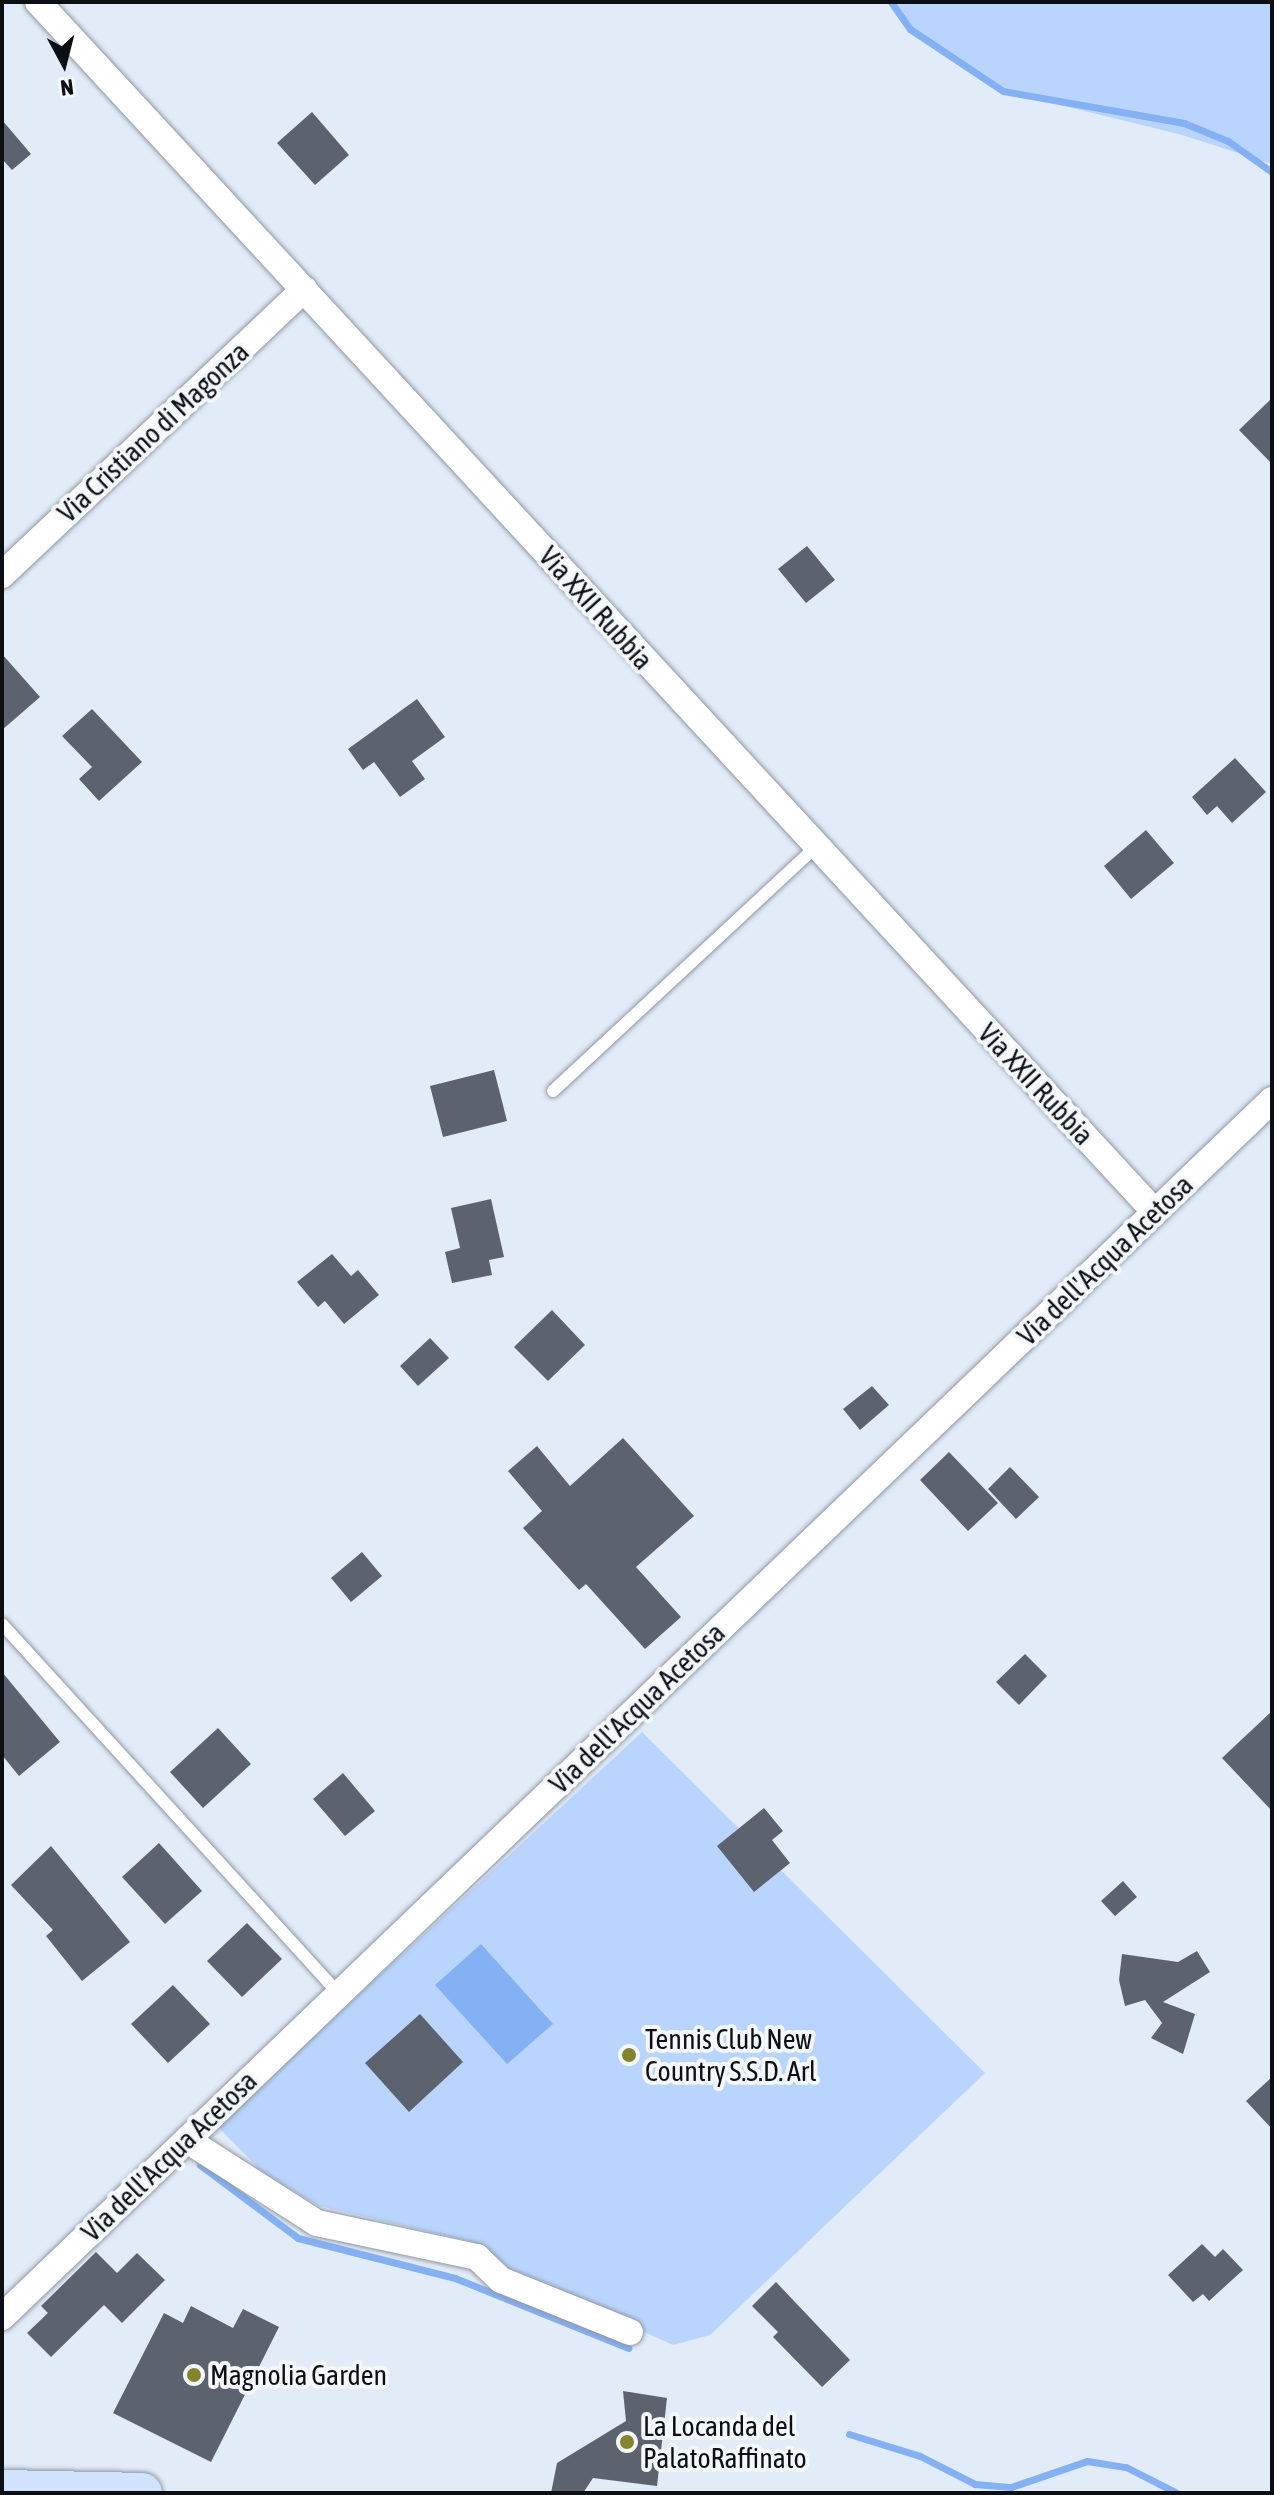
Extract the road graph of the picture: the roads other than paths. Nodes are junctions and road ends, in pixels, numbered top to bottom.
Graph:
1 (38, 2) edge
2 (304, 289) junction
3 (2, 575) edge
4 (816, 847) junction
5 (553, 1091) dead end
6 (1272, 1100) edge
7 (1155, 1212) junction
8 (2, 1624) edge
9 (339, 1994) junction
10 (187, 2140) junction
11 (2, 2281) edge
12 (26, 2293) junction
13 (2, 2317) edge
14 (630, 2332) dead end
15 (2, 2490) edge
16 (142, 2493) edge

1 - 2 street, Via XXII Rubbia
2 - 3 street, Via Cristiano di Magonza
2 - 4 street, Via XXII Rubbia
4 - 5 lane
4 - 7 street, Via XXII Rubbia
6 - 7 street, Via dell'Acqua Acetosa
7 - 9 street, Via dell'Acqua Acetosa
8 - 9 lane
9 - 10 street, Via dell'Acqua Acetosa
10 - 12 street, Via dell'Acqua Acetosa
10 - 14 street
11 - 12 street
12 - 13 street, Via dell'Acqua Acetosa
15 - 16 main road

